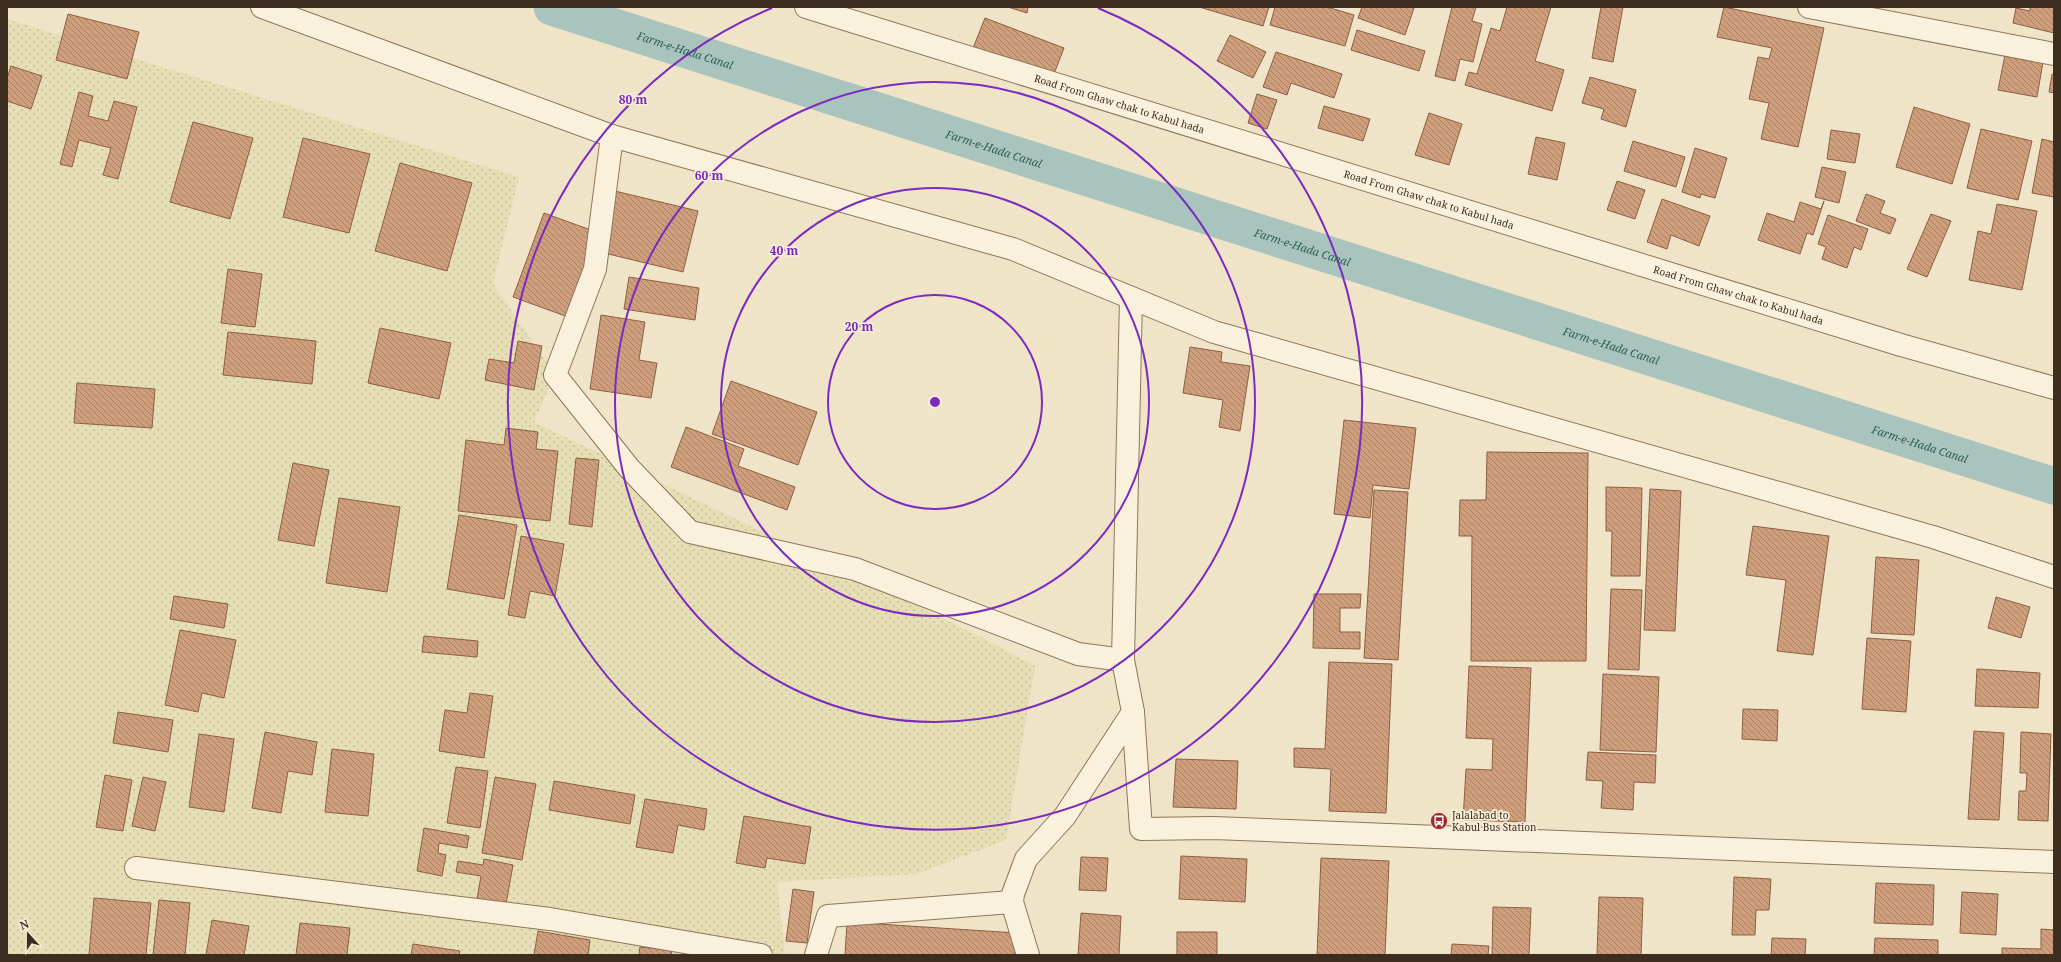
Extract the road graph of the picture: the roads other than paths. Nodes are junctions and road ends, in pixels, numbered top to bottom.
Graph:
1 (262, 7) edge
2 (806, 7) edge
3 (1809, 7) edge
4 (2054, 54) edge
5 (612, 136) junction
6 (1131, 298) junction
7 (2054, 388) edge
8 (2054, 577) edge
9 (1123, 660) junction
10 (1133, 712) junction
11 (2054, 862) edge
12 (136, 868) dead end
13 (1012, 902) junction
14 (761, 955) edge
15 (816, 955) edge
16 (1028, 955) edge

1 - 5 street
2 - 7 street, Road From Ghaw chak to Kabul hada
3 - 4 street
5 - 6 street
5 - 9 street
6 - 8 street
6 - 9 street
9 - 10 street
10 - 11 street
10 - 13 street
12 - 14 street
13 - 15 street
13 - 16 street

